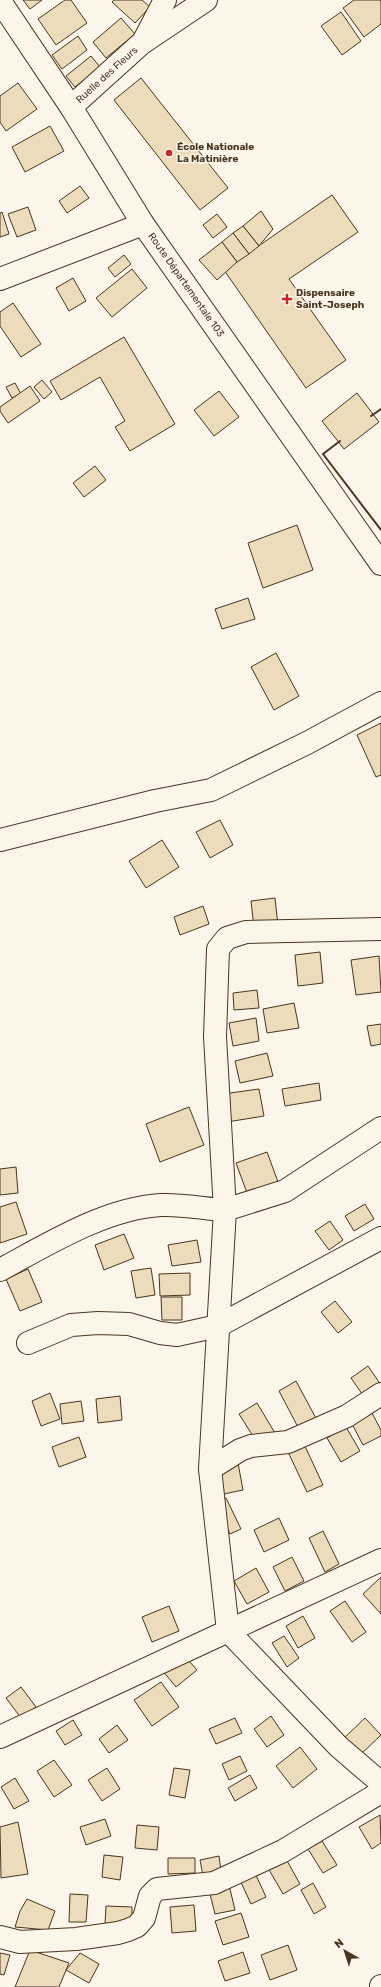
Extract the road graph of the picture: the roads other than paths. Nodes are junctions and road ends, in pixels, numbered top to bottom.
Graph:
1 (165, 0) edge
2 (206, 0) edge
3 (0, 1) edge
4 (143, 42) junction
5 (71, 107) junction
6 (143, 224) junction
7 (0, 279) edge
8 (381, 564) edge
9 (381, 703) edge
10 (0, 840) edge
11 (381, 929) edge
12 (381, 1128) edge
13 (225, 1210) junction
14 (381, 1238) edge
15 (0, 1270) edge
16 (218, 1326) junction
17 (28, 1343) dead end
18 (381, 1394) edge
19 (210, 1469) junction
20 (381, 1560) edge
21 (228, 1631) junction
22 (0, 1736) edge
23 (381, 1783) edge
24 (381, 1792) edge
25 (0, 1937) edge

1 - 4 street, Ruelle des Fleurs
2 - 4 street
3 - 5 street, Route Départementale 103
4 - 5 street, Ruelle des Fleurs
5 - 6 street, Route Départementale 103
6 - 7 street
6 - 8 street, Route Départementale 103
9 - 10 street
11 - 13 street
12 - 13 street
13 - 15 street
13 - 16 street
14 - 16 street
16 - 17 street
16 - 19 street
18 - 19 street
19 - 21 street
20 - 21 street
21 - 22 street
21 - 23 street
24 - 25 street

